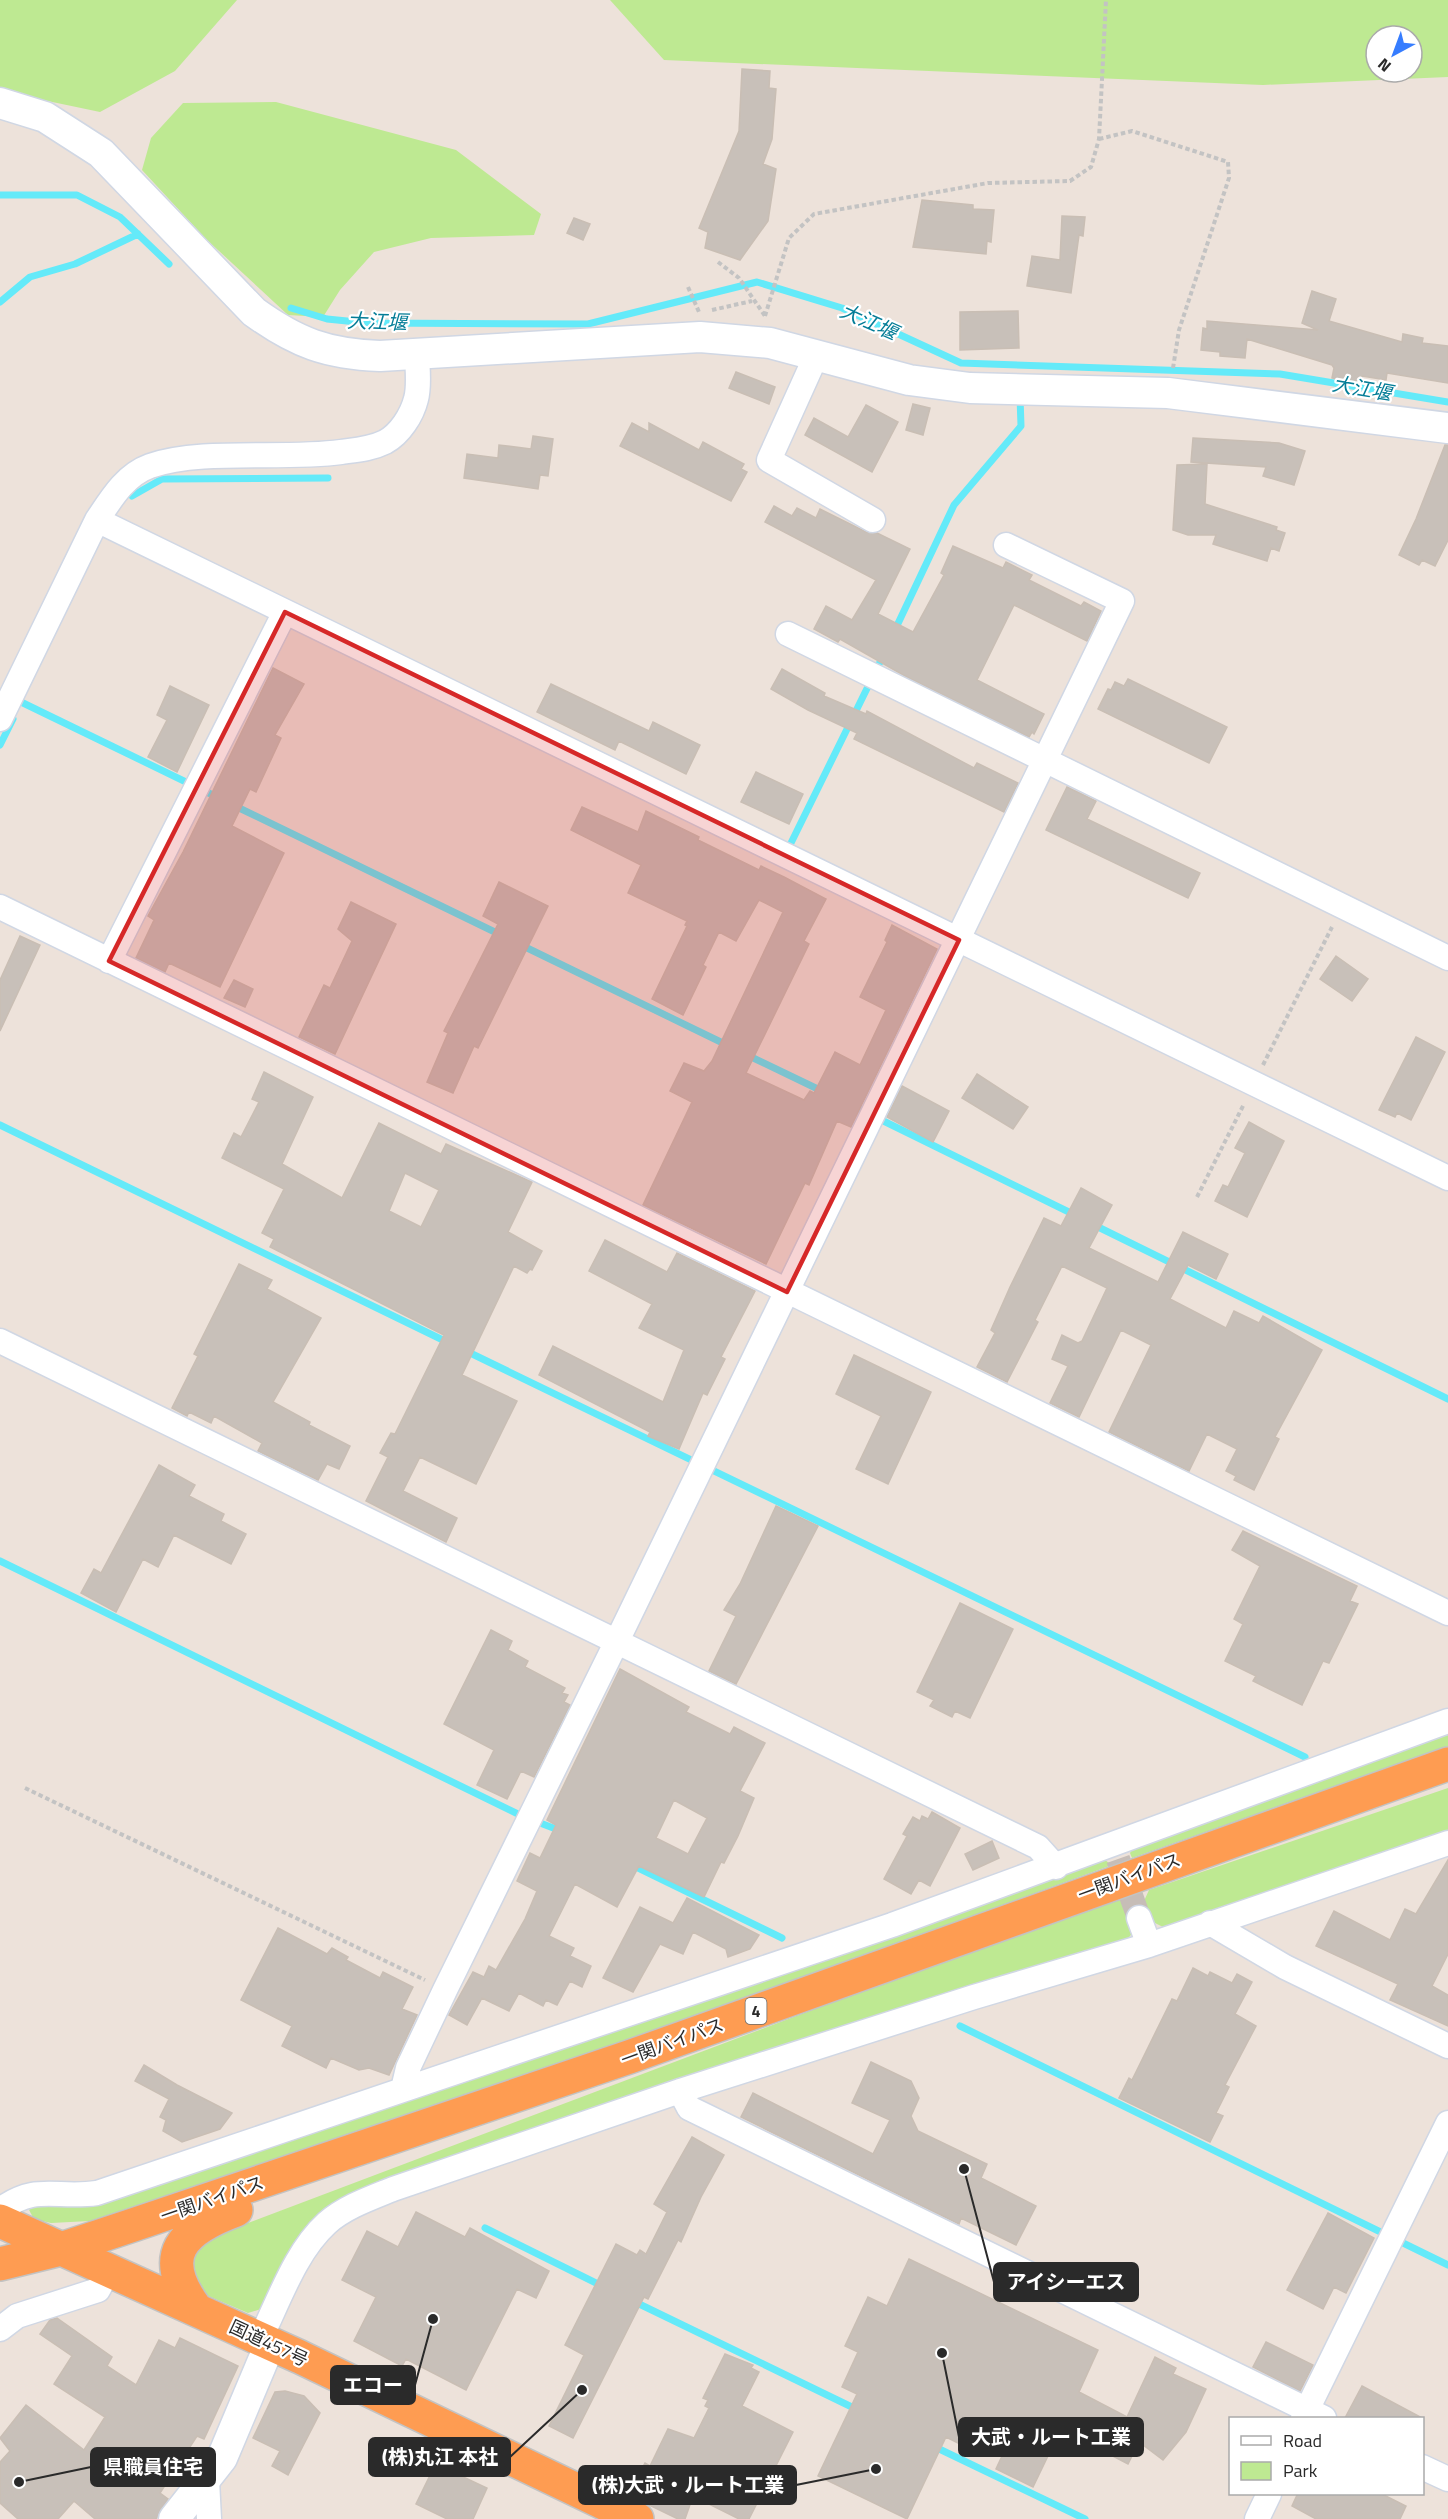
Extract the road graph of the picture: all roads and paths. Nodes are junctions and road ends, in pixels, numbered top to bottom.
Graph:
1 (1106, 0) edge
2 (0, 103) edge
3 (1099, 139) junction
4 (718, 262) dead end
5 (752, 301) dead end
6 (699, 314) dead end
7 (767, 330) junction
8 (417, 353) junction
9 (816, 356) junction
10 (1168, 393) junction
11 (1448, 428) edge
12 (97, 520) junction
13 (873, 520) dead end
14 (1006, 545) dead end
15 (285, 612) junction
16 (788, 634) dead end
17 (0, 719) edge
18 (1046, 760) junction
19 (1342, 906) junction
20 (0, 907) edge
21 (959, 940) junction
22 (1448, 958) edge
23 (109, 961) junction
24 (1254, 1083) junction
25 (1448, 1178) edge
26 (1197, 1197) dead end
27 (787, 1292) junction
28 (0, 1341) edge
29 (1448, 1613) edge
30 (617, 1641) junction
31 (1448, 1721) edge
32 (1448, 1764) edge
33 (25, 1788) dead end
34 (1448, 1843) edge
35 (1056, 1867) junction
36 (1139, 1918) tunnel mouth
37 (1210, 1923) junction
38 (1149, 1945) junction
39 (445, 1990) junction
40 (1448, 2046) edge
41 (629, 2057) junction
42 (403, 2089) junction
43 (680, 2091) junction
44 (1448, 2123) edge
45 (0, 2210) edge
46 (0, 2221) edge
47 (61, 2249) junction
48 (0, 2264) edge
49 (109, 2270) junction
50 (0, 2280) edge
51 (196, 2309) junction
52 (0, 2329) edge
53 (265, 2341) junction
54 (1311, 2416) edge
55 (1424, 2468) edge
56 (1448, 2479) edge
57 (207, 2480) junction
58 (1268, 2495) edge
59 (174, 2519) edge
60 (209, 2519) edge
61 (637, 2519) edge
62 (1257, 2519) edge

1 - 3 path
2 - 8 street
3 - 7 path
3 - 10 path
4 - 7 path
5 - 6 path
7 - 8 street
7 - 9 street
8 - 12 street
9 - 10 street
9 - 13 street
10 - 11 street
12 - 15 street
12 - 17 street
14 - 18 street
15 - 21 street
15 - 23 street
16 - 18 street
18 - 19 street
18 - 21 street
19 - 22 street
19 - 24 path
20 - 23 street
21 - 24 street
21 - 27 street
23 - 27 street
24 - 25 street
24 - 26 path
27 - 29 street
27 - 30 street
28 - 30 street
30 - 35 street
30 - 39 street
31 - 35 street
32 - 41 highway, 一関バイパス / 4
33 - 39 path
34 - 37 street
35 - 42 street
36 - 38 street
37 - 38 street
37 - 40 street
38 - 43 street
39 - 42 street
41 - 47 highway, 一関バイパス / 4
41 - 51 highway
42 - 45 street
43 - 53 street
43 - 54 street
44 - 54 street
46 - 47 highway, 国道457号
47 - 48 highway, 一関バイパス / 4
47 - 49 highway, 国道457号
47 - 50 highway, 一関バイパス / 4
49 - 51 highway, 国道457号
49 - 52 street
51 - 53 highway, 国道457号
53 - 57 street
53 - 61 highway, 国道457号
55 - 56 street
57 - 59 street
57 - 60 street
58 - 62 street

